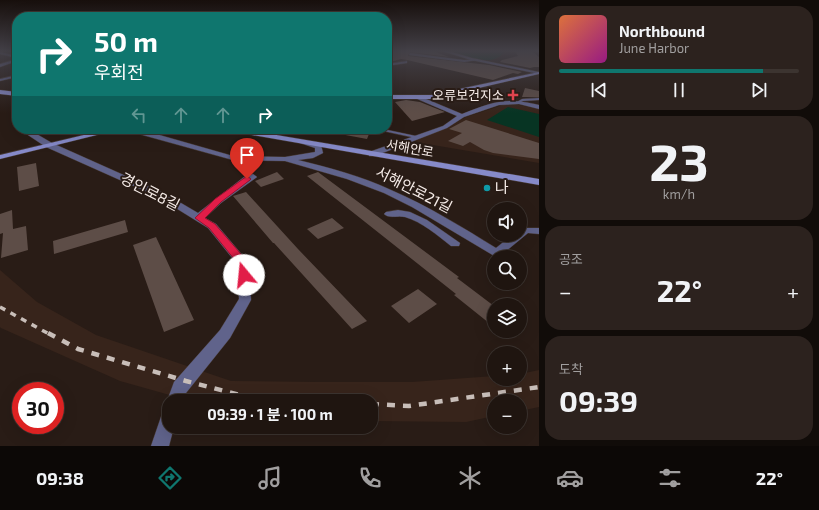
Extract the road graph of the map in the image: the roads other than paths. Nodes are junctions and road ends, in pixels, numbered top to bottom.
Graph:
1 (539, 73) edge
2 (12, 77) edge
3 (0, 80) edge
4 (0, 92) edge
5 (12, 93) edge
6 (392, 97) edge
7 (417, 97) junction
8 (539, 99) edge
9 (519, 102) junction
10 (539, 107) edge
11 (462, 116) junction
12 (392, 132) edge
13 (30, 134) edge
14 (98, 134) edge
15 (149, 134) edge
16 (256, 134) edge
17 (416, 137) junction
18 (304, 143) junction
19 (49, 146) junction
20 (372, 154) junction
21 (0, 157) edge
22 (285, 159) junction
23 (252, 177) dead end
24 (539, 182) edge
25 (389, 214) dead end
26 (199, 218) junction
27 (527, 230) edge
28 (539, 231) edge
29 (511, 242) edge
30 (455, 243) dead end
31 (178, 394) edge
32 (164, 434) edge
33 (160, 446) edge

1 - 7 main road
2 - 3 street
4 - 5 main road
6 - 7 main road
7 - 11 street
8 - 9 lane
9 - 10 street
9 - 11 street
11 - 17 street
12 - 17 lane
13 - 19 street
14 - 19 main road
15 - 22 street, 서해안로21길
16 - 18 main road, 서해안로
17 - 20 street
18 - 20 main road, 서해안로
18 - 22 street, 서해안로21길
19 - 21 main road
19 - 26 street, 경인로8길
20 - 24 main road, 서해안로
22 - 29 street, 서해안로21길
23 - 26 street
25 - 30 street
26 - 31 street, 경인로8길
27 - 28 street, 서해안로21길
32 - 33 street

